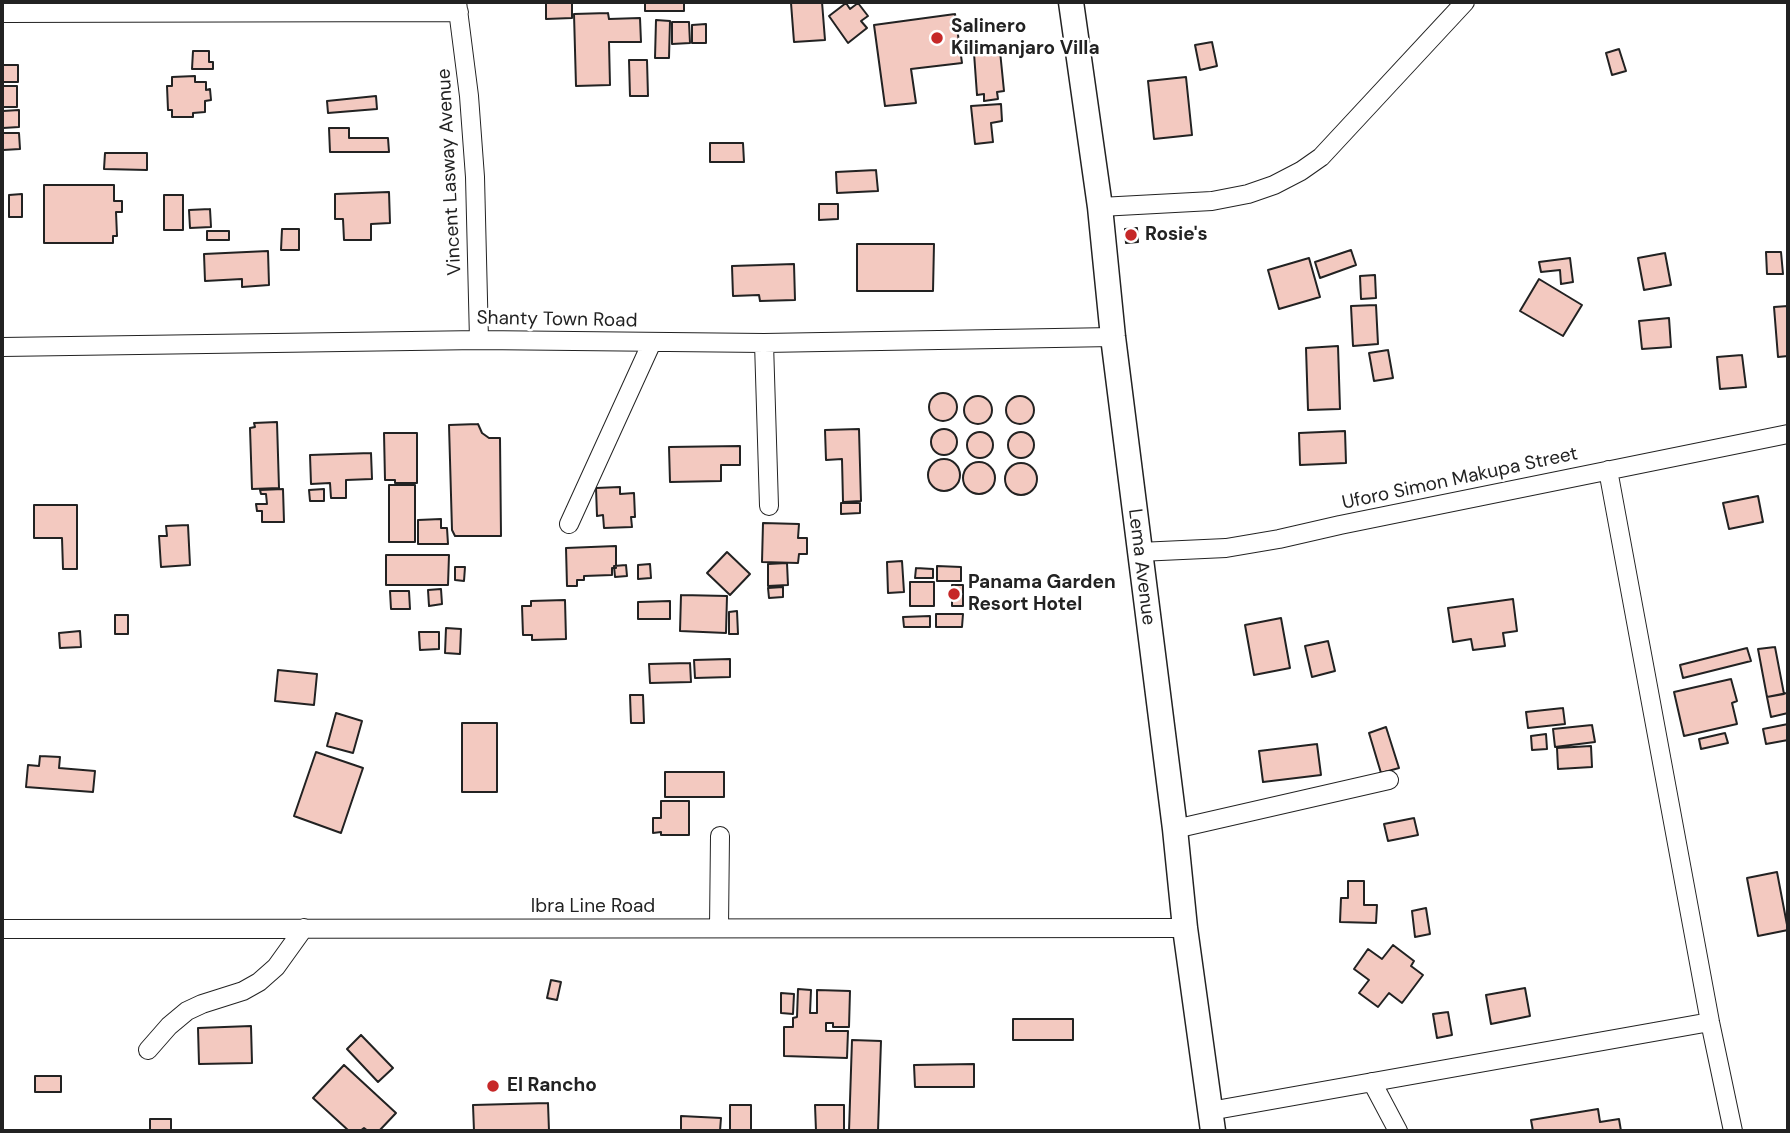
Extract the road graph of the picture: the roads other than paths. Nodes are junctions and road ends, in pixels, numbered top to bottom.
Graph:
1 (1071, 2) edge
2 (1465, 2) edge
3 (458, 7) edge
4 (2, 13) edge
5 (1100, 208) junction
6 (1113, 337) junction
7 (479, 340) junction
8 (652, 342) junction
9 (764, 343) junction
10 (2, 347) edge
11 (1788, 434) edge
12 (1608, 470) junction
13 (769, 506) dead end
14 (569, 524) dead end
15 (1139, 552) junction
16 (1389, 780) dead end
17 (1175, 829) junction
18 (720, 836) dead end
19 (719, 927) junction
20 (304, 928) junction
21 (2, 929) edge
22 (1185, 929) junction
23 (1710, 1022) junction
24 (148, 1050) dead end
25 (1372, 1082) junction
26 (1211, 1121) edge
27 (1398, 1131) edge
28 (1733, 1131) edge

1 - 5 main road, Lema Avenue
2 - 5 street
3 - 4 street
3 - 7 street, Vincent Lasway Avenue
5 - 6 main road, Lema Avenue
6 - 9 street, Shanty Town Road
6 - 15 main road, Lema Avenue
7 - 8 street, Shanty Town Road
7 - 10 street, Shanty Town Road
8 - 9 street, Shanty Town Road
8 - 14 street
9 - 13 street
11 - 12 street, Uforo Simon Makupa Street
12 - 15 street, Uforo Simon Makupa Street
12 - 23 street
15 - 17 main road, Lema Avenue
16 - 17 street
17 - 22 main road, Lema Avenue
18 - 19 street
19 - 20 street, Ibra Line Road
19 - 22 street, Ibra Line Road
20 - 21 street, Ibra Line Road
20 - 24 street
22 - 26 main road, Lema Avenue
23 - 25 street
23 - 28 street
25 - 26 street
25 - 27 street

